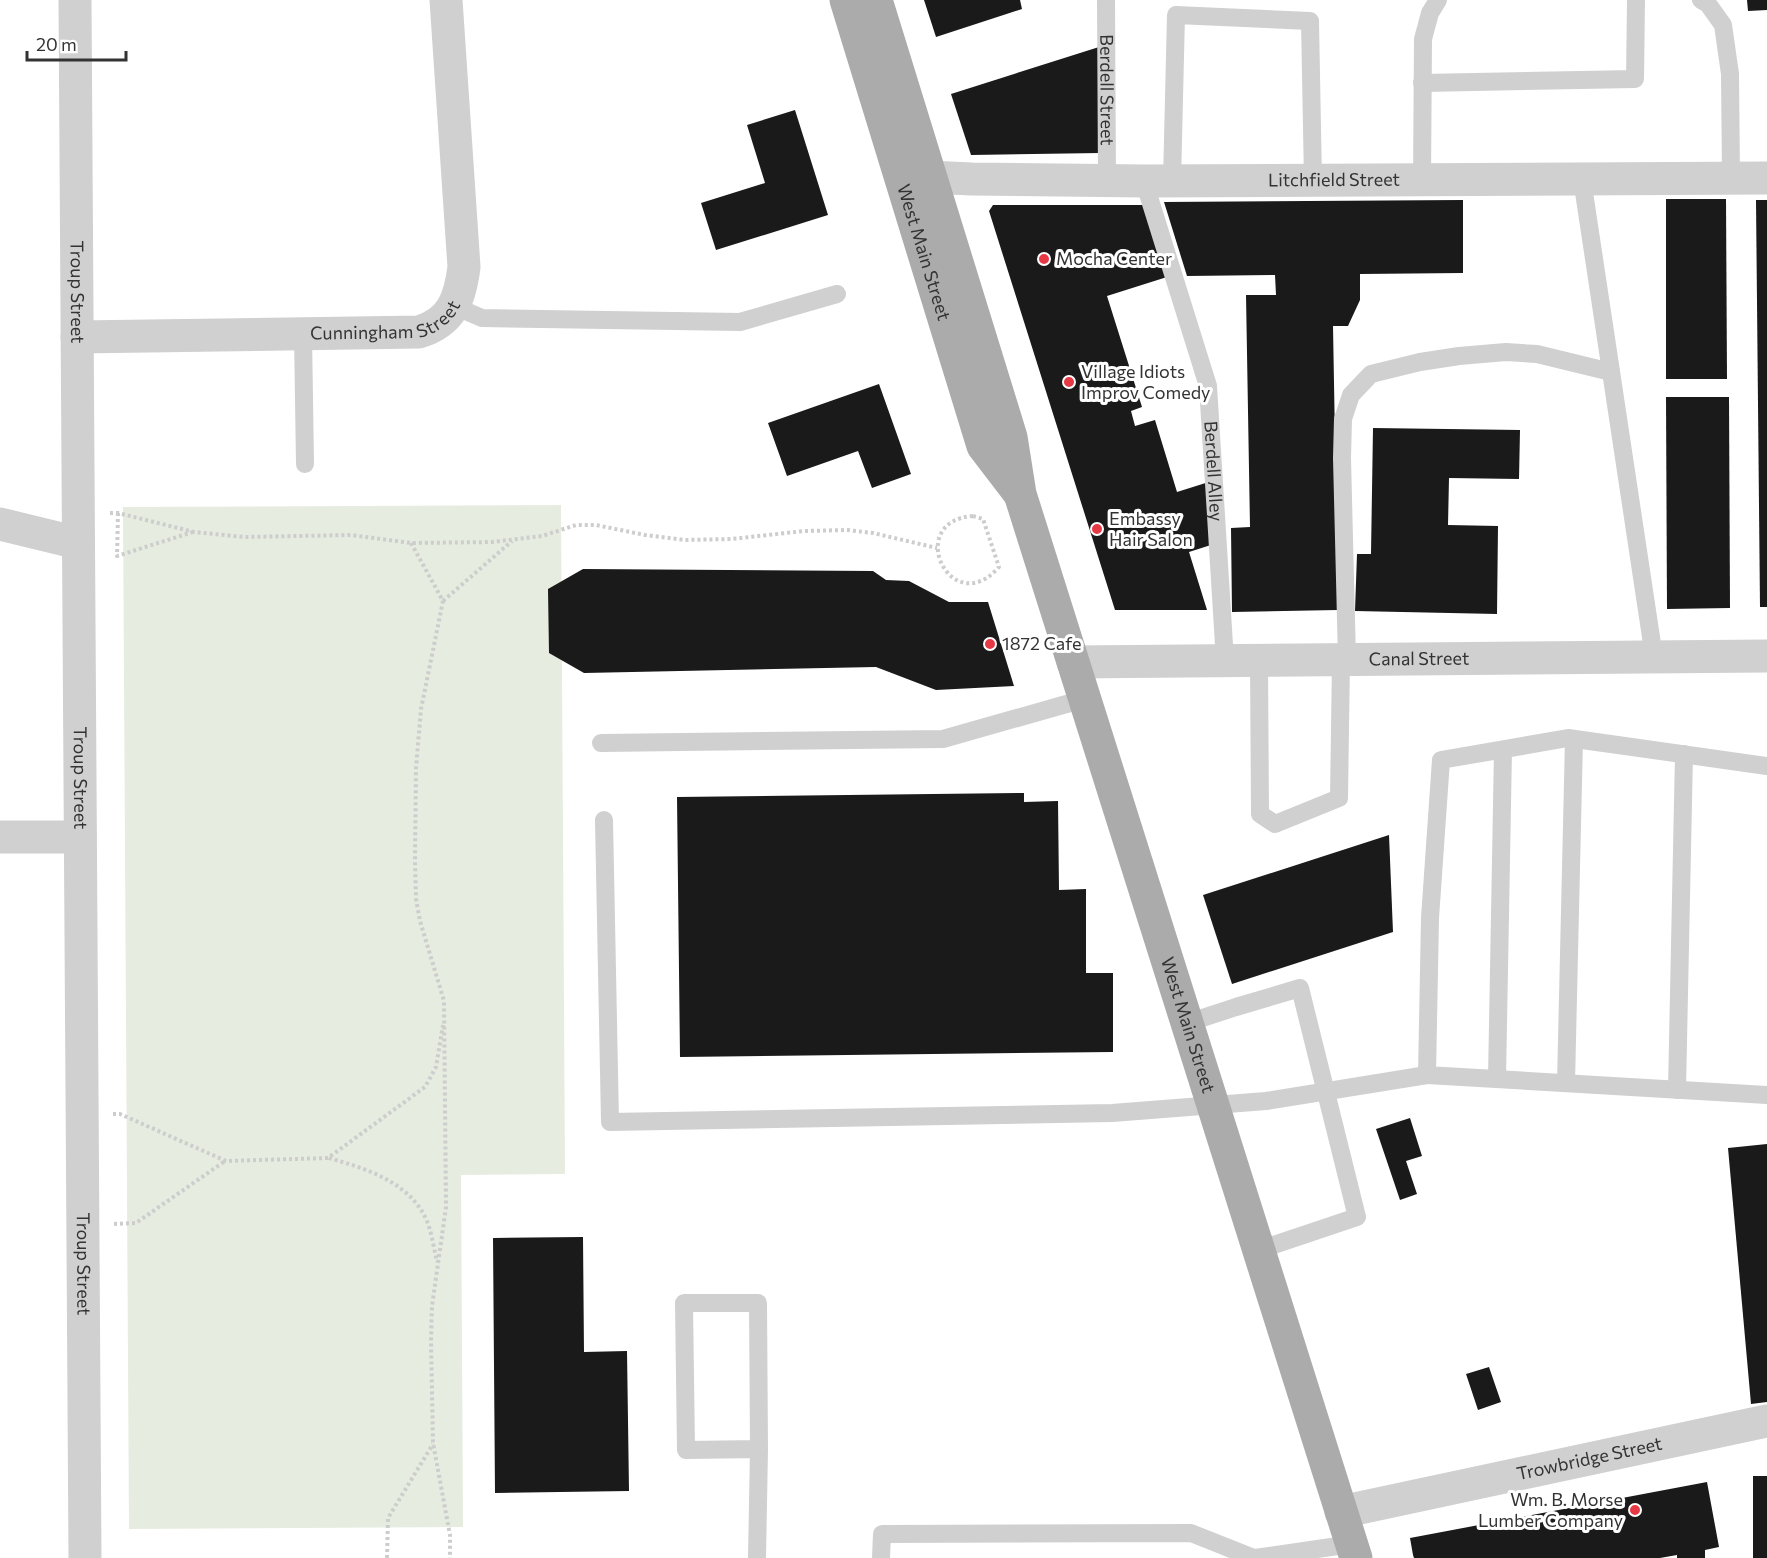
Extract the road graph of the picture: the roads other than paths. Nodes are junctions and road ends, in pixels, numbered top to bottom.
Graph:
1 (75, 0) edge
2 (446, 0) edge
3 (846, 0) edge
4 (876, 0) edge
5 (1106, 0) edge
6 (1438, 0) edge
7 (1636, 0) edge
8 (1701, 0) edge
9 (1422, 83) junction
10 (915, 176) junction
11 (1731, 178) junction
12 (1767, 178) edge
13 (1582, 179) junction
14 (1422, 180) junction
15 (1107, 181) junction
16 (1313, 181) junction
17 (1158, 182) junction
18 (837, 294) dead end
19 (454, 306) junction
20 (303, 334) junction
21 (77, 337) junction
22 (1611, 372) junction
23 (305, 464) dead end
24 (0, 524) edge
25 (78, 528) junction
26 (1767, 656) edge
27 (1654, 657) junction
28 (1344, 660) junction
29 (1226, 661) junction
30 (1259, 661) junction
31 (1073, 662) junction
32 (1084, 699) junction
33 (1574, 739) junction
34 (600, 743) dead end
35 (1503, 750) junction
36 (1684, 754) junction
37 (1767, 766) edge
38 (604, 820) dead end
39 (0, 837) edge
40 (80, 837) junction
41 (1187, 1023) junction
42 (1427, 1075) junction
43 (1497, 1079) junction
44 (1566, 1083) junction
45 (1677, 1090) junction
46 (1326, 1092) junction
47 (1767, 1095) edge
48 (1213, 1106) junction
49 (1259, 1250) junction
50 (1767, 1421) edge
51 (759, 1449) junction
52 (1341, 1512) junction
53 (1354, 1551) edge
54 (85, 1558) edge
55 (757, 1558) edge
56 (881, 1558) edge
57 (1255, 1558) edge

1 - 21 street, Troup Street
2 - 19 street, Cunningham Street
3 - 10 main road, West Main Street
4 - 10 main road, West Main Street
5 - 15 lane, Berdell Street
6 - 9 lane
7 - 9 lane
8 - 11 lane
9 - 14 lane
10 - 15 street, Litchfield Street
10 - 31 main road, West Main Street
11 - 12 street, Litchfield Street
11 - 13 street, Litchfield Street
13 - 14 street, Litchfield Street
13 - 22 lane
14 - 16 street, Litchfield Street
15 - 17 street, Litchfield Street
16 - 17 street, Litchfield Street
16 - 17 lane, Berdell Alley
17 - 29 lane, Berdell Alley
18 - 19 lane
19 - 20 street, Cunningham Street
20 - 21 street, Cunningham Street
20 - 23 lane
21 - 25 street, Troup Street
22 - 27 lane
22 - 28 lane
24 - 25 street
25 - 40 street, Troup Street
26 - 27 street, Canal Street
27 - 28 street, Canal Street
28 - 30 street, Canal Street
28 - 30 lane
29 - 30 street, Canal Street
29 - 31 street, Canal Street
31 - 32 main road, West Main Street
32 - 34 lane
32 - 41 main road, West Main Street
33 - 35 lane
33 - 36 lane
33 - 44 lane
35 - 42 lane
35 - 43 lane
36 - 37 lane
36 - 45 lane
38 - 48 lane
39 - 40 street
40 - 54 street, Troup Street
41 - 46 lane
41 - 48 main road, West Main Street
42 - 43 lane
42 - 46 lane
43 - 44 lane
44 - 45 lane
45 - 47 lane
46 - 48 lane
46 - 49 lane
48 - 49 main road, West Main Street
49 - 52 main road, West Main Street
50 - 52 street, Trowbridge Street
51 - 51 lane
51 - 55 lane
52 - 53 main road, West Main Street
53 - 57 lane
56 - 57 lane

